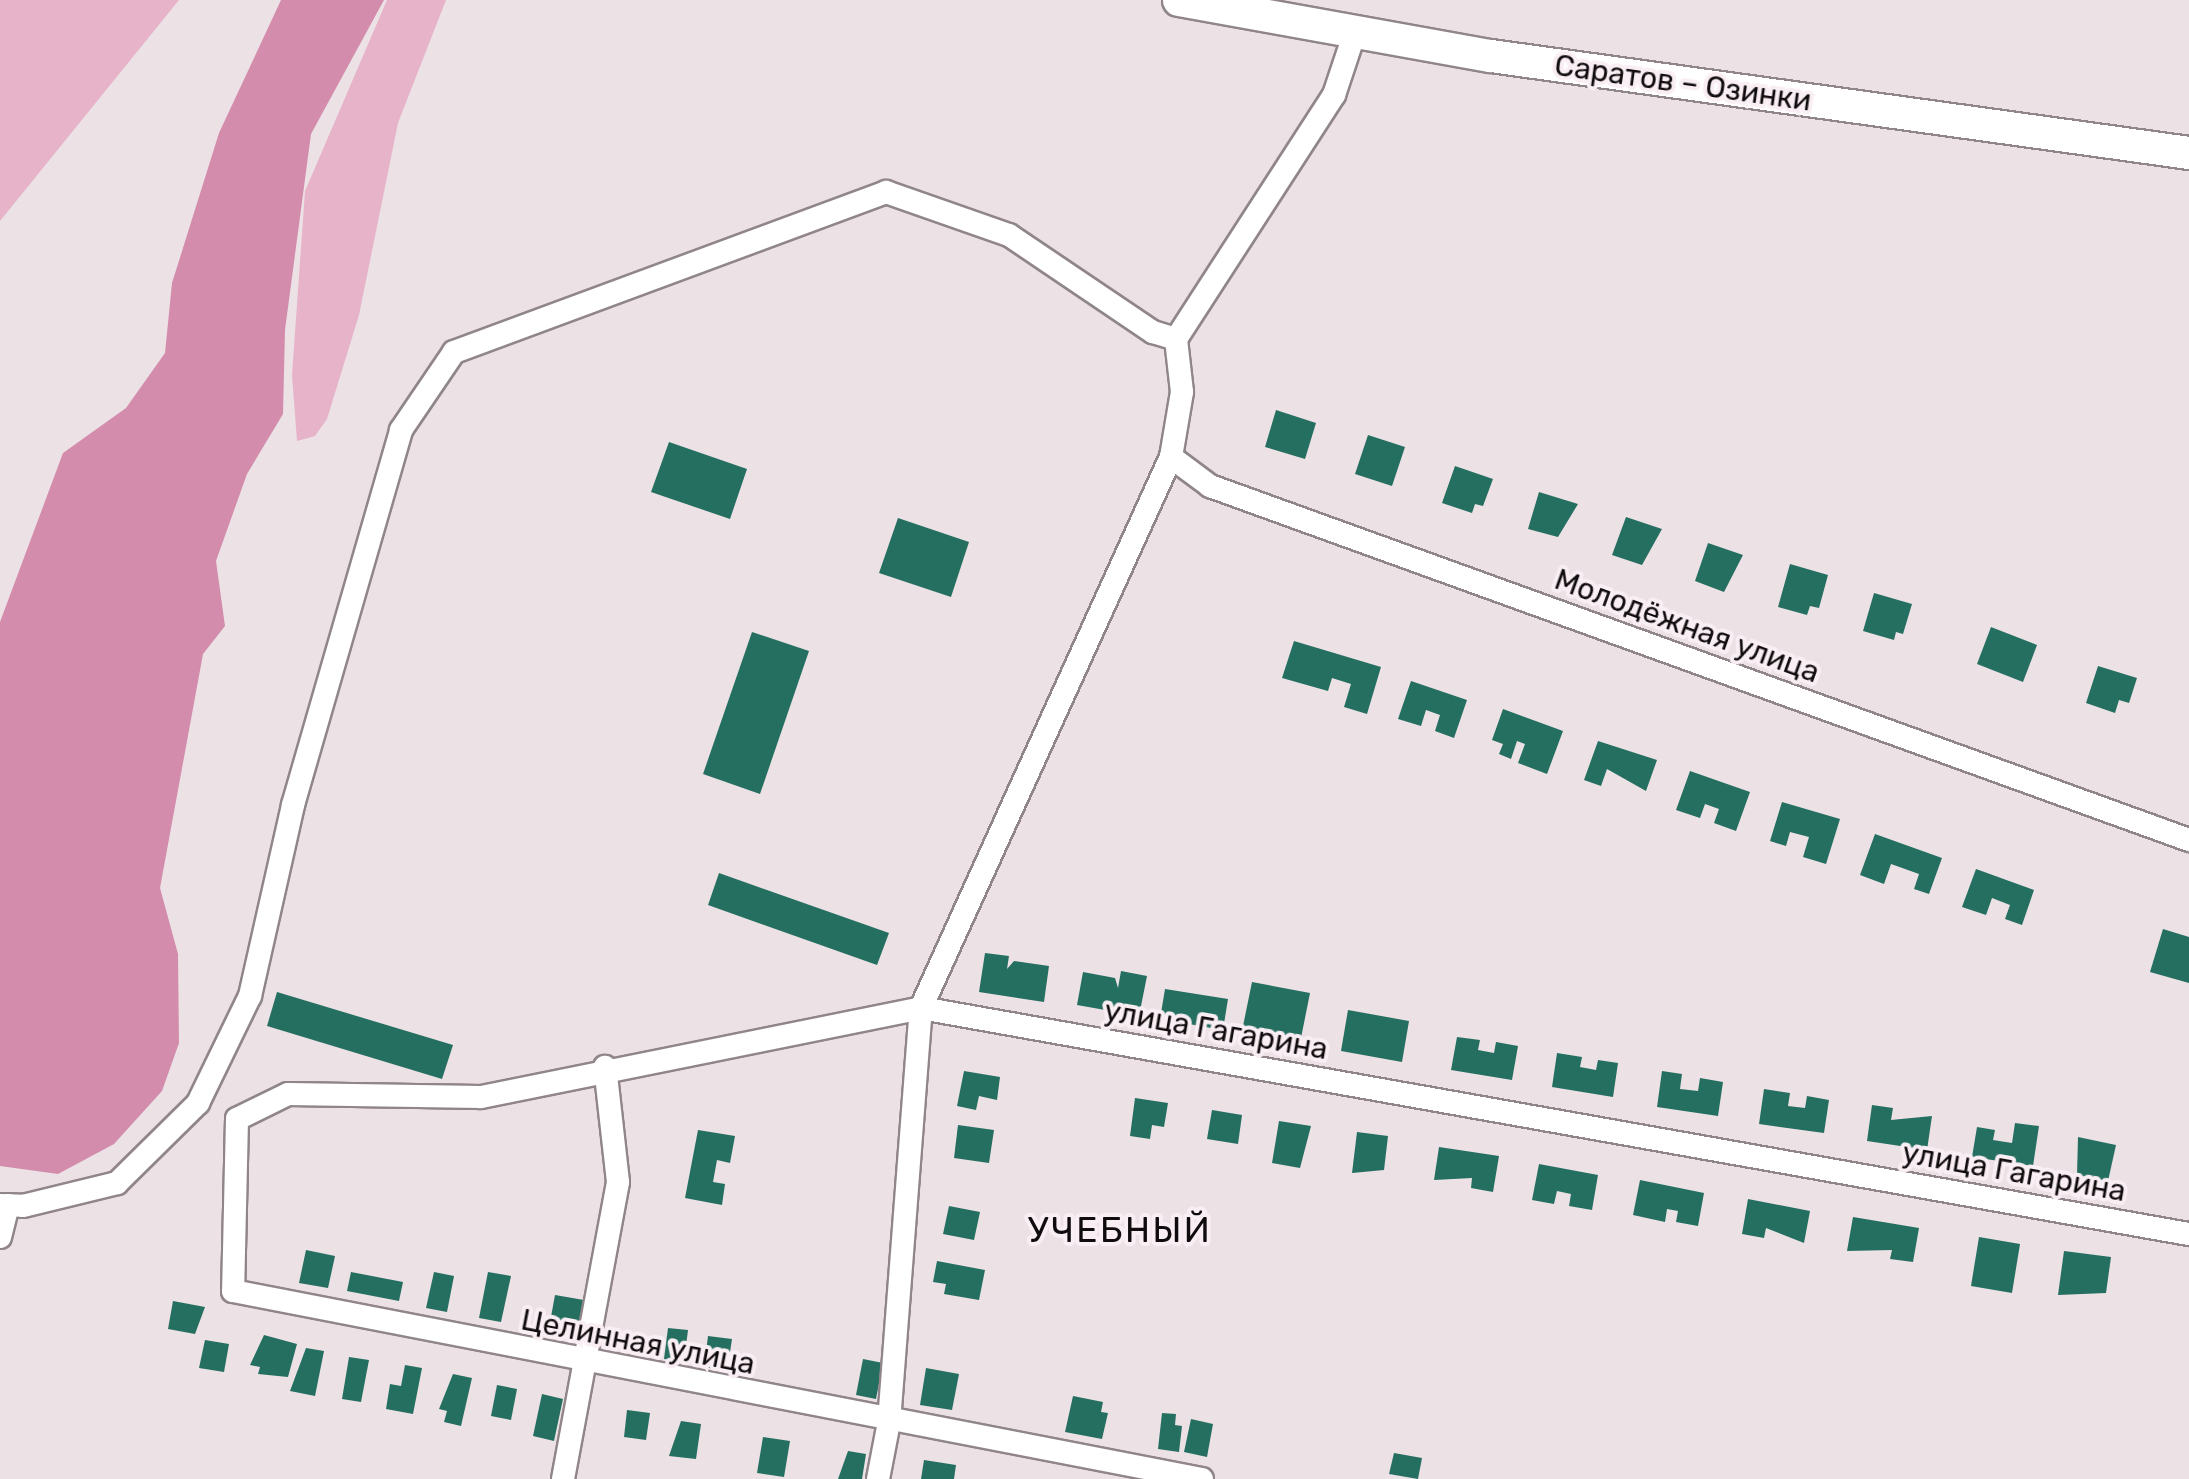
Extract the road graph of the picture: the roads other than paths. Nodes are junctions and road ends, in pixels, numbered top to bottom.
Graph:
1 (1179, 0) edge
2 (1355, 32) junction
3 (2189, 153) edge
4 (1176, 339) junction
5 (1171, 457) junction
6 (2189, 840) edge
7 (921, 1008) junction
8 (606, 1067) junction
9 (198, 1103) junction
10 (237, 1118) junction
11 (4, 1205) edge
12 (2189, 1234) edge
13 (0, 1237) edge
14 (583, 1362) junction
15 (889, 1422) junction
16 (563, 1479) edge
17 (878, 1479) edge
18 (1202, 1479) edge

1 - 2 highway, Саратов – Озинки
2 - 3 highway, Саратов – Озинки
2 - 4 street
4 - 5 street
4 - 9 street
5 - 6 street, Молодёжная улица
5 - 7 street
7 - 8 street, улица Гагарина
7 - 12 street, улица Гагарина
7 - 15 street
8 - 10 street, улица Гагарина
8 - 14 street
9 - 10 street
9 - 11 street
10 - 14 street, Целинная улица
11 - 13 street
14 - 15 street, Целинная улица
14 - 16 street
15 - 17 street
15 - 18 street, Целинная улица

